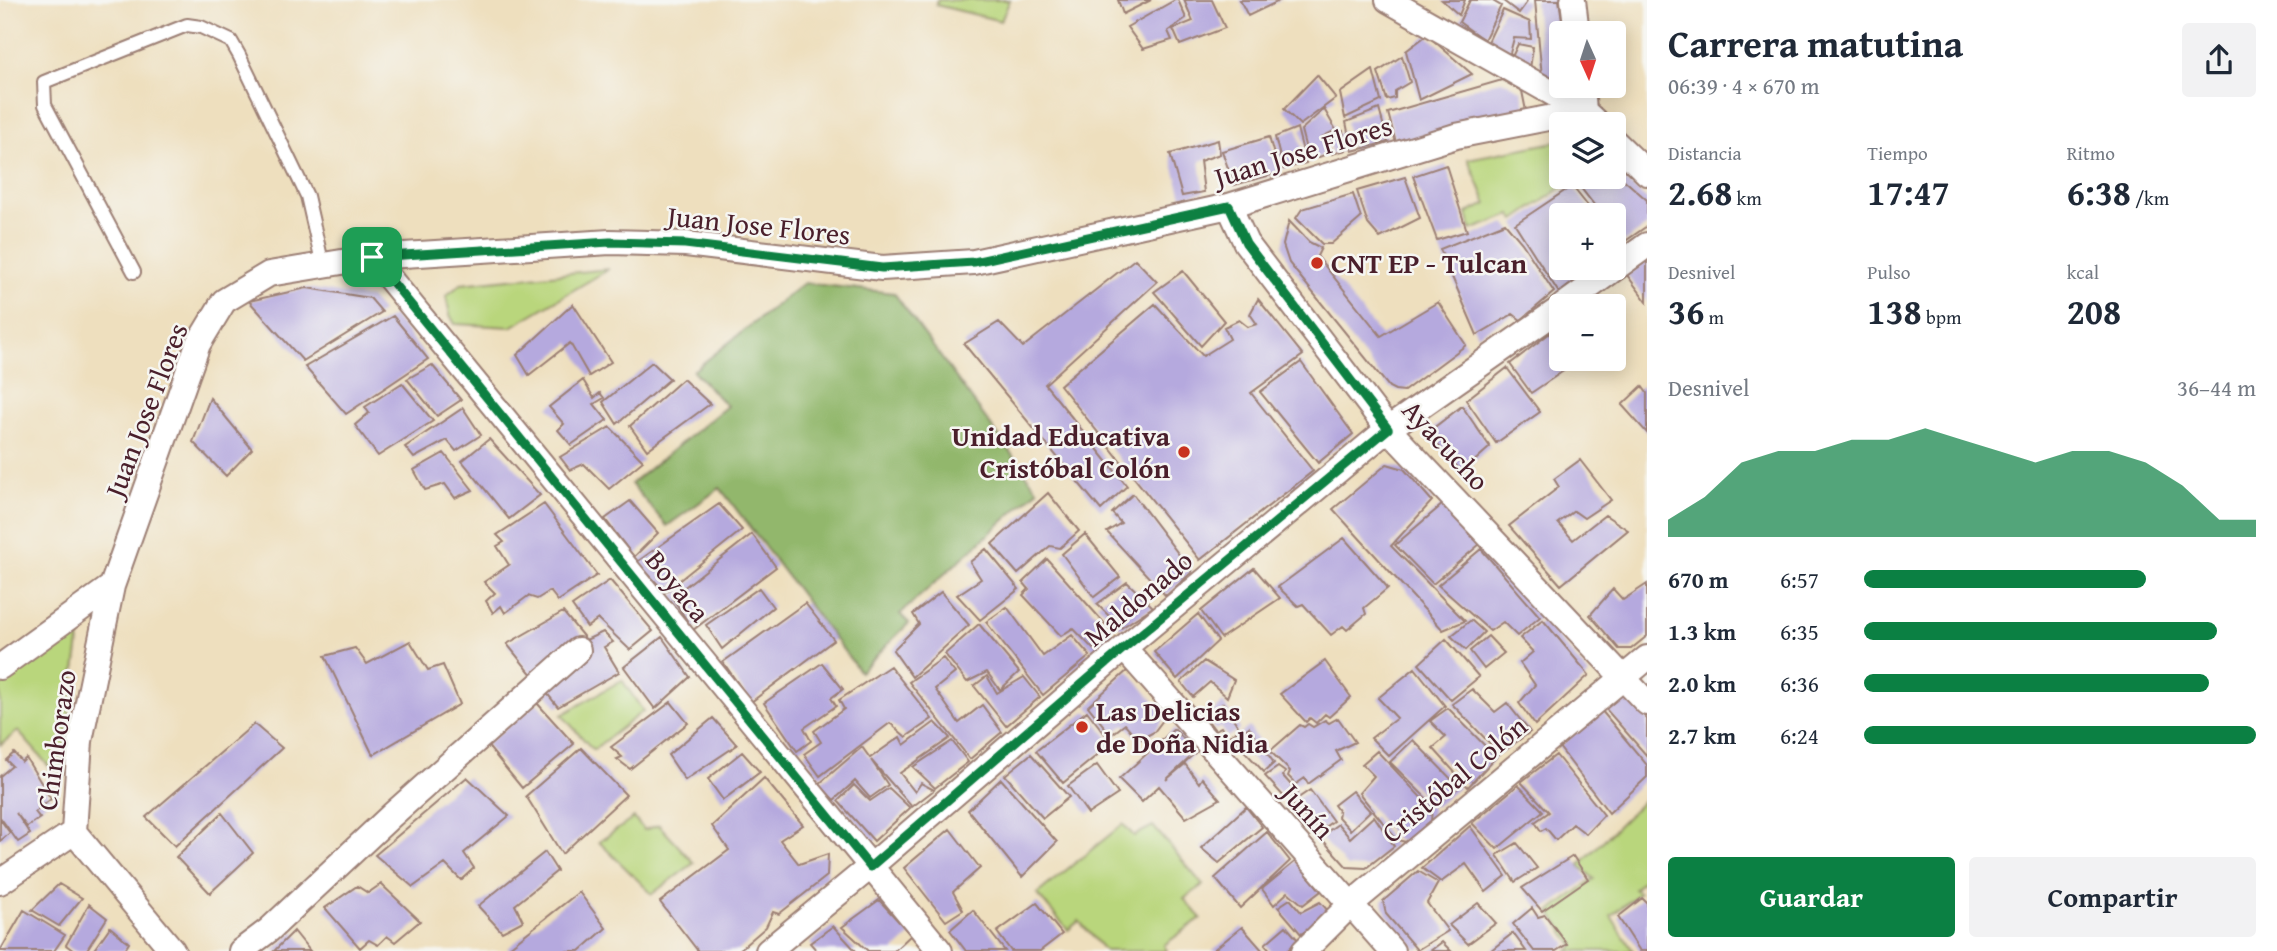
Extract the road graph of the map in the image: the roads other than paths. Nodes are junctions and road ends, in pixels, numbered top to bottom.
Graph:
1 (1388, 0) edge
2 (1573, 0) edge
3 (1576, 21) edge
4 (1581, 112) edge
5 (1549, 124) edge
6 (1626, 153) edge
7 (1647, 173) edge
8 (1229, 206) junction
9 (1647, 245) edge
10 (372, 257) junction
11 (323, 266) junction
12 (134, 272) dead end
13 (1580, 294) edge
14 (1549, 316) edge
15 (1388, 429) junction
16 (112, 586) junction
17 (1124, 648) junction
18 (578, 650) dead end
19 (1647, 658) edge
20 (0, 667) edge
21 (1623, 677) junction
22 (1647, 703) edge
23 (74, 832) junction
24 (870, 867) junction
25 (8, 876) edge
26 (0, 892) edge
27 (1351, 904) junction
28 (173, 951) edge
29 (241, 951) edge
30 (768, 951) edge
31 (940, 951) edge
32 (1304, 951) edge
33 (1392, 951) edge

1 - 4 street
2 - 3 street
5 - 8 street, Juan Jose Flores
6 - 7 street
8 - 10 street, Juan Jose Flores
8 - 15 street, Ayacucho
9 - 13 street, Maldonado
10 - 11 street, Juan Jose Flores
10 - 24 street, Boyaca
11 - 12 lane
11 - 16 street, Juan Jose Flores
14 - 15 street, Maldonado
15 - 17 street, Maldonado
15 - 21 street, Ayacucho
16 - 20 street
16 - 23 street, Chimborazo
17 - 24 street, Maldonado
17 - 27 street, Junín
18 - 29 street
19 - 21 street, Cristóbal Colón
21 - 22 street, Ayacucho
21 - 27 street, Cristóbal Colón
23 - 25 street
23 - 28 street, Chimborazo
24 - 30 street, Maldonado
24 - 31 street, Boyaca
25 - 26 street
27 - 32 street, Cristóbal Colón
27 - 33 street, Junín

